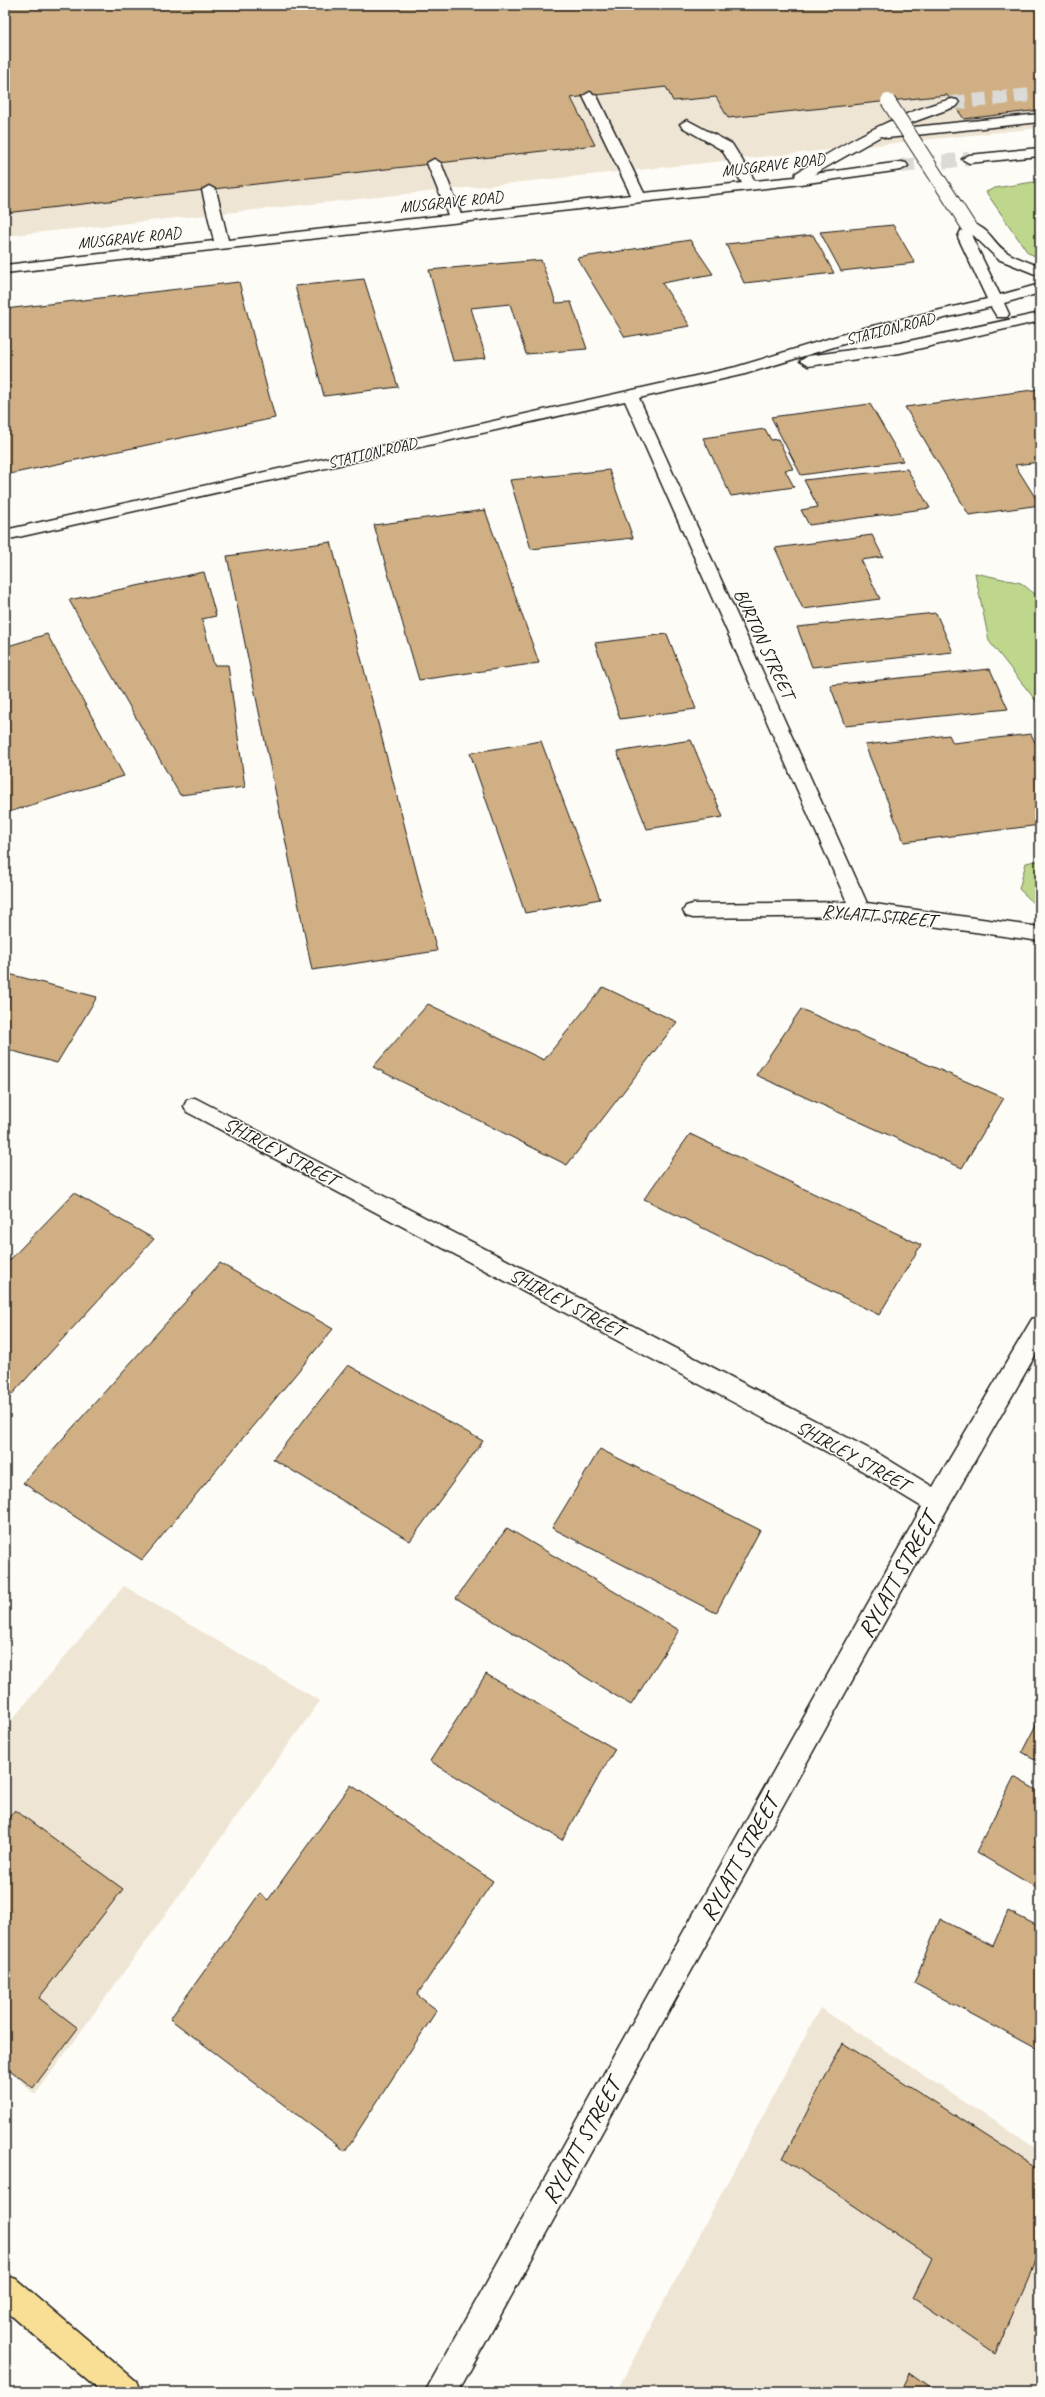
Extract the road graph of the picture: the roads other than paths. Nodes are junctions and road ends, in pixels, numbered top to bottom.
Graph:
1 (590, 96) dead end
2 (888, 101) dead end
3 (952, 103) tunnel mouth
4 (1040, 118) edge
5 (687, 124) dead end
6 (872, 136) junction
7 (1040, 152) edge
8 (969, 159) tunnel mouth
9 (434, 163) dead end
10 (900, 166) tunnel mouth
11 (793, 181) junction
12 (750, 185) junction
13 (209, 190) dead end
14 (639, 197) junction
15 (456, 219) junction
16 (969, 227) junction
17 (222, 244) junction
18 (5, 269) edge
19 (1040, 272) edge
20 (1040, 288) edge
21 (997, 301) junction
22 (1040, 317) edge
23 (1006, 325) junction
24 (740, 371) junction
25 (629, 395) junction
26 (5, 535) edge
27 (860, 909) junction
28 (693, 911) dead end
29 (1040, 934) edge
30 (195, 1106) dead end
31 (1040, 1326) edge
32 (937, 1503) junction
33 (5, 2290) edge
34 (125, 2392) edge
35 (442, 2392) edge

1 - 14 street
2 - 16 street, bridge
3 - 6 street
4 - 6 street
5 - 12 street
6 - 11 street
7 - 8 street
9 - 15 street
10 - 11 street, MUSGRAVE ROAD
11 - 12 street, MUSGRAVE ROAD
12 - 14 street, MUSGRAVE ROAD
13 - 17 street
14 - 15 street, MUSGRAVE ROAD
15 - 17 street, MUSGRAVE ROAD
16 - 19 street
16 - 21 street
17 - 18 street, MUSGRAVE ROAD
20 - 21 street, STATION ROAD
21 - 23 street
21 - 24 street, STATION ROAD
22 - 23 street, STATION ROAD
23 - 24 street, STATION ROAD
24 - 25 street, STATION ROAD
25 - 26 street, STATION ROAD
25 - 27 street, BURTON STREET
27 - 28 street, RYLATT STREET
27 - 29 street, RYLATT STREET
30 - 32 street, SHIRLEY STREET
31 - 32 street, RYLATT STREET
32 - 35 street, RYLATT STREET
33 - 34 highway

